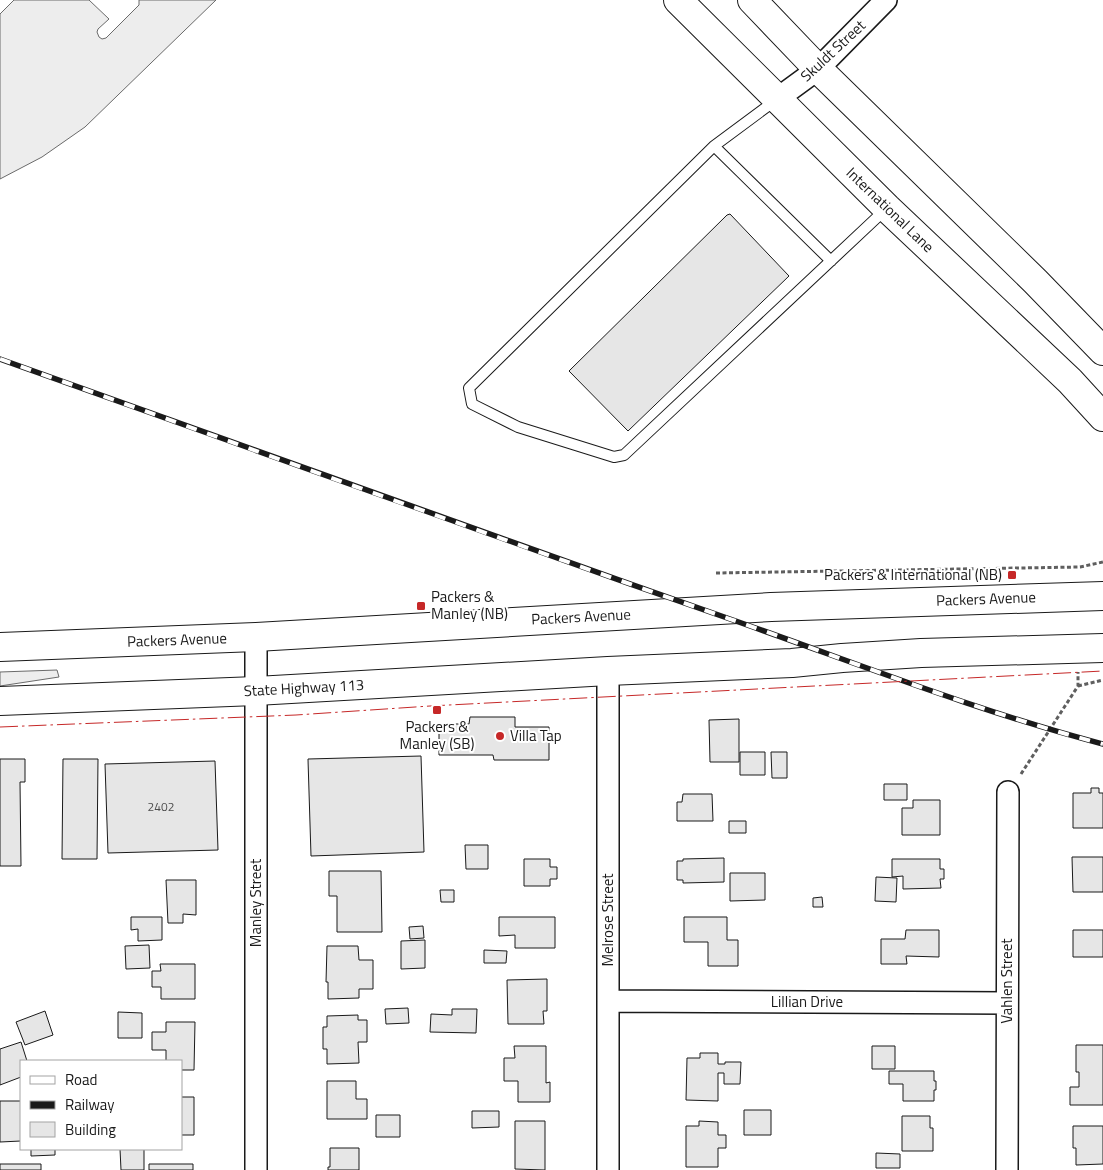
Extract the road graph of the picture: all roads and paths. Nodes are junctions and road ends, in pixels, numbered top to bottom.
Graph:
1 (678, 0) edge
2 (752, 0) edge
3 (886, 0) edge
4 (818, 69) junction
5 (777, 99) junction
6 (714, 146) junction
7 (887, 208) junction
8 (831, 261) junction
9 (1102, 349) edge
10 (1103, 417) edge
11 (1103, 562) edge
12 (716, 573) dead end
13 (1103, 596) edge
14 (256, 637) junction
15 (0, 648) edge
16 (1103, 648) edge
17 (608, 671) junction
18 (1103, 680) edge
19 (256, 691) junction
20 (0, 701) edge
21 (1008, 792) joint
22 (608, 1001) junction
23 (1007, 1003) junction
24 (256, 1170) edge
25 (608, 1170) edge
26 (1006, 1170) edge

1 - 5 main road, International Lane
2 - 4 main road
3 - 4 street, Skuldt Street
4 - 5 street, Skuldt Street
4 - 9 main road
5 - 6 lane
5 - 7 main road, International Lane
6 - 8 lane
6 - 8 lane
7 - 8 lane
7 - 10 main road, International Lane
11 - 12 path
13 - 14 main road, Packers Avenue
14 - 15 main road, Packers Avenue
14 - 19 street, Manley Street
16 - 17 main road
17 - 19 main road, State Highway 113
17 - 22 street, Melrose Street
18 - 21 path
19 - 20 main road, State Highway 113
19 - 24 street, Manley Street
21 - 23 street, Vahlen Street
22 - 23 street, Lillian Drive
22 - 25 street, Melrose Street
23 - 26 street, Vahlen Street

